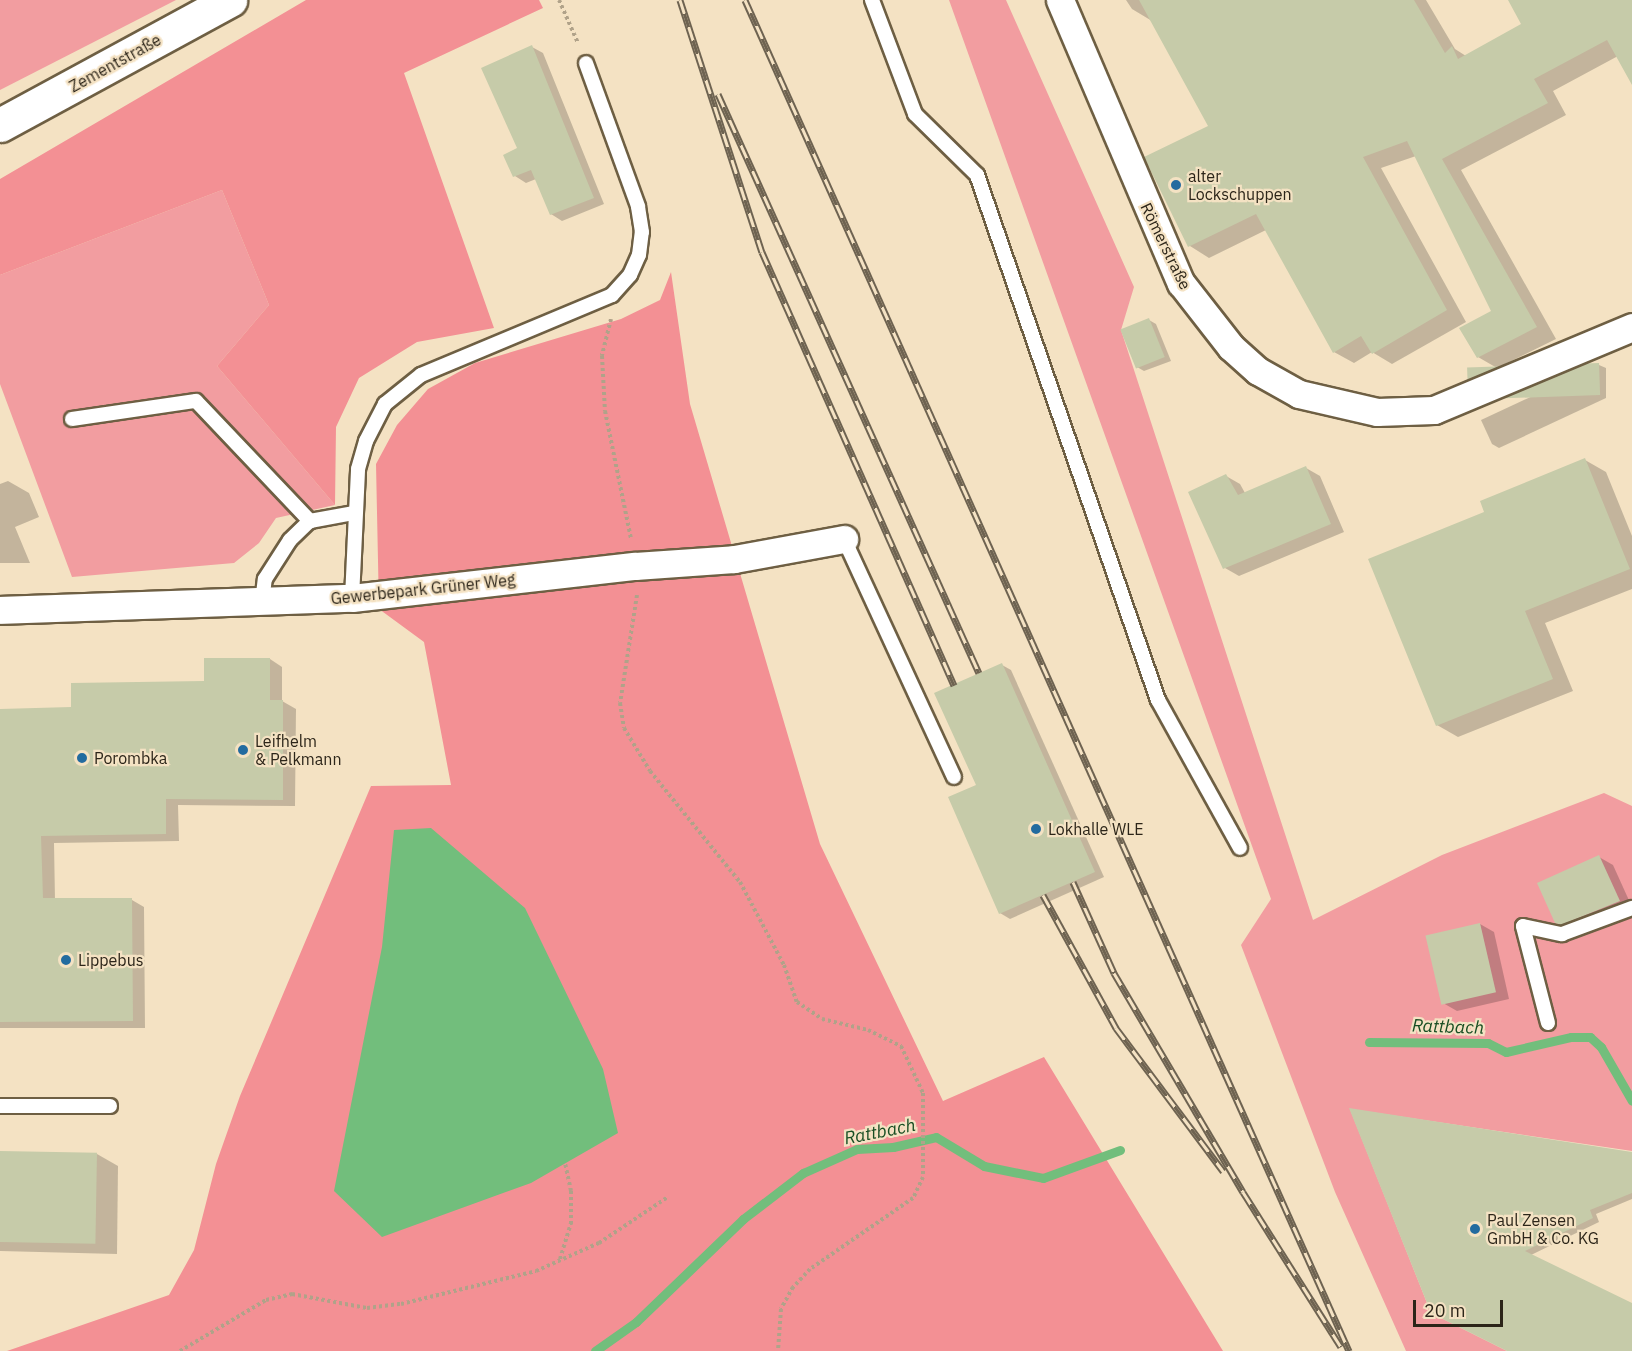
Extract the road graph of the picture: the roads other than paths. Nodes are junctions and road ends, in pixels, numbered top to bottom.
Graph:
1 (230, 0) edge
2 (872, 0) edge
3 (1060, 0) edge
4 (586, 63) road end
5 (0, 125) edge
6 (1632, 327) edge
7 (72, 419) dead end
8 (354, 513) junction
9 (309, 521) junction
10 (844, 539) joint
11 (352, 598) junction
12 (262, 602) junction
13 (0, 610) edge
14 (954, 777) dead end
15 (1240, 848) dead end
16 (1632, 908) edge
17 (1548, 1023) dead end
18 (0, 1106) edge
19 (110, 1106) dead end

1 - 5 street, Zementstraße
2 - 15 lane
3 - 6 street, Römerstraße
4 - 8 lane
7 - 9 lane
8 - 9 lane
8 - 11 lane
9 - 12 lane
10 - 11 street, Gewerbepark Grüner Weg
10 - 14 lane
11 - 12 street, Gewerbepark Grüner Weg
12 - 13 street, Gewerbepark Grüner Weg
16 - 17 lane
18 - 19 lane

